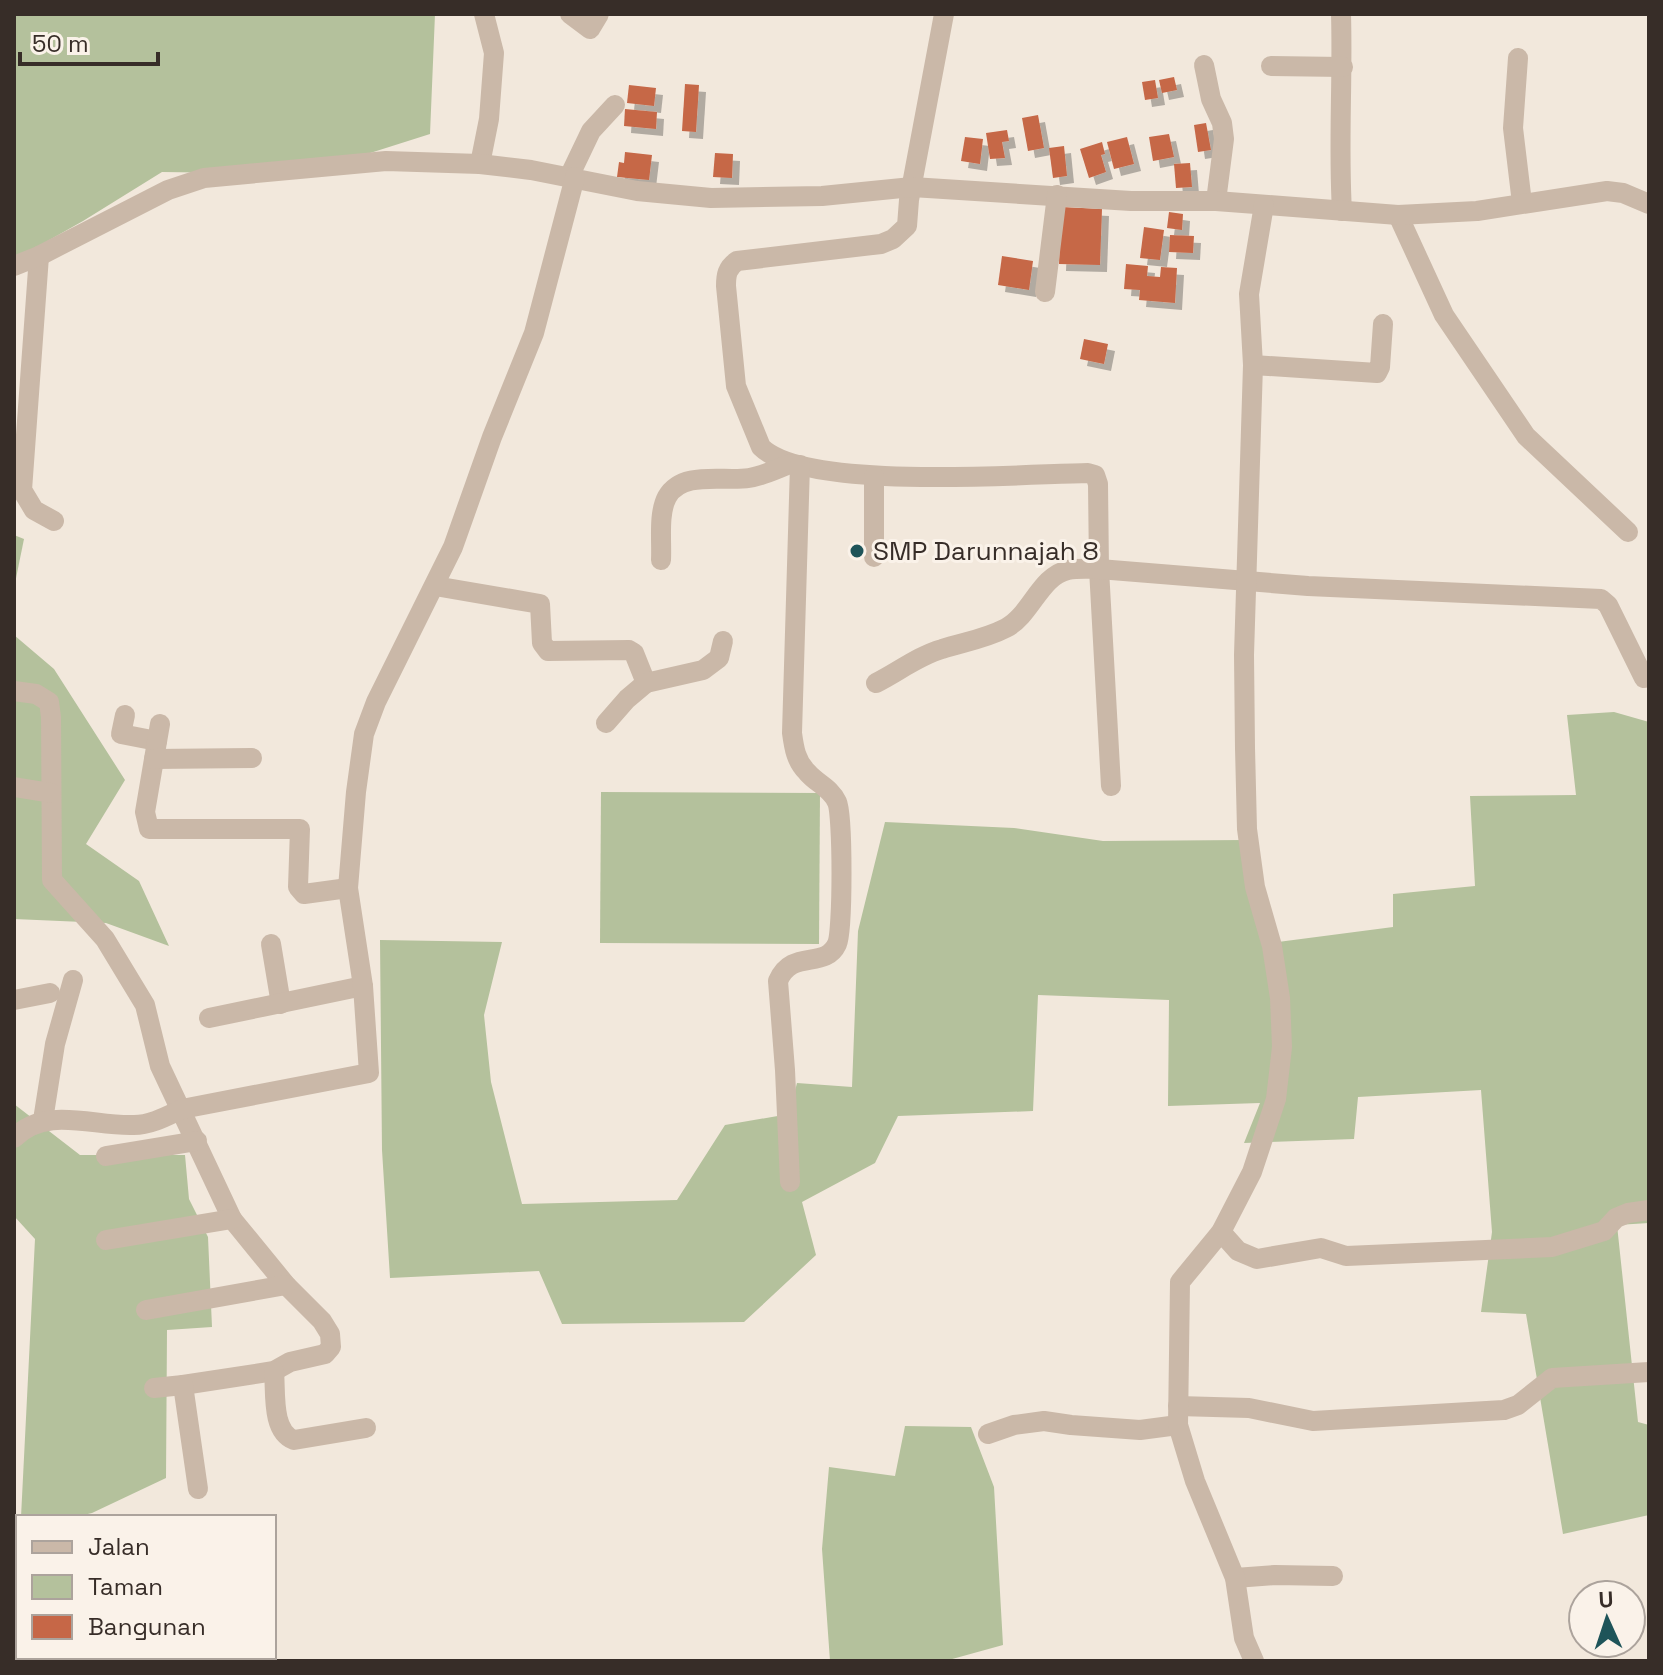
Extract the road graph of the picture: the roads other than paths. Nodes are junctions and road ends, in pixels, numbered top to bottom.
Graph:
1 (484, 14) edge
2 (570, 14) edge
3 (599, 14) edge
4 (944, 14) edge
5 (1341, 14) edge
6 (1518, 58) dead end
7 (1204, 65) dead end
8 (1271, 66) dead end
9 (1343, 67) junction
10 (615, 105) dead end
11 (480, 164) junction
12 (572, 177) junction
13 (912, 187) junction
14 (1057, 195) junction
15 (1216, 201) junction
16 (1522, 203) junction
17 (1649, 204) edge
18 (1264, 205) junction
19 (1342, 211) junction
20 (1398, 215) junction
21 (39, 256) junction
22 (14, 266) edge
23 (1045, 292) dead end
24 (1383, 324) dead end
25 (1253, 365) junction
26 (795, 465) junction
27 (874, 477) junction
28 (54, 521) dead end
29 (1628, 532) dead end
30 (874, 557) dead end
31 (661, 560) dead end
32 (1099, 569) junction
33 (1247, 580) junction
34 (435, 586) junction
35 (723, 641) dead end
36 (1644, 678) dead end
37 (646, 683) junction
38 (876, 683) dead end
39 (14, 691) edge
40 (125, 715) dead end
41 (606, 723) dead end
42 (157, 741) junction
43 (252, 758) dead end
44 (1111, 786) dead end
45 (14, 787) edge
46 (51, 793) junction
47 (348, 888) junction
48 (271, 944) dead end
49 (73, 980) dead end
50 (363, 986) junction
51 (50, 993) dead end
52 (14, 1000) edge
53 (281, 1004) junction
54 (209, 1018) dead end
55 (182, 1109) junction
56 (43, 1120) junction
57 (14, 1138) edge
58 (197, 1141) junction
59 (106, 1156) dead end
60 (790, 1182) dead end
61 (1649, 1210) edge
62 (232, 1219) junction
63 (1221, 1232) junction
64 (106, 1240) dead end
65 (286, 1285) junction
66 (146, 1310) dead end
67 (274, 1371) junction
68 (1649, 1372) edge
69 (183, 1385) junction
70 (154, 1388) dead end
71 (1178, 1415) junction
72 (366, 1428) dead end
73 (988, 1434) dead end
74 (198, 1489) dead end
75 (1333, 1576) dead end
76 (1235, 1578) junction
77 (1254, 1661) edge

1 - 11 street
2 - 3 street
4 - 13 street
5 - 9 street
6 - 16 street
7 - 15 street
8 - 9 street
9 - 19 street
10 - 12 street
11 - 12 street
11 - 21 street
12 - 13 street
12 - 34 street
13 - 14 street
13 - 26 street
14 - 15 street
14 - 23 street
15 - 18 street
16 - 17 street
16 - 20 street
18 - 19 street
18 - 25 street
19 - 20 street
20 - 29 street
21 - 22 street
21 - 28 street
24 - 25 street
25 - 33 street
26 - 27 street
26 - 31 street
26 - 60 street
27 - 30 street
27 - 32 street
32 - 33 street
32 - 38 street
32 - 44 street
33 - 36 street
33 - 63 street
34 - 37 street
34 - 47 street
35 - 37 street
37 - 41 street
39 - 46 street
40 - 42 street
42 - 43 street
42 - 47 street
45 - 46 street
46 - 55 street
47 - 50 street
48 - 53 street
49 - 56 street
50 - 53 street
50 - 55 street
51 - 52 street
53 - 54 street
55 - 56 street
55 - 58 street
56 - 57 street
58 - 59 street
58 - 62 street
61 - 63 street
62 - 64 street
62 - 65 street
63 - 71 street
65 - 66 street
65 - 67 street
67 - 69 street
67 - 72 street
68 - 71 street
69 - 70 street
69 - 74 street
71 - 73 street
71 - 76 street
75 - 76 street
76 - 77 street

